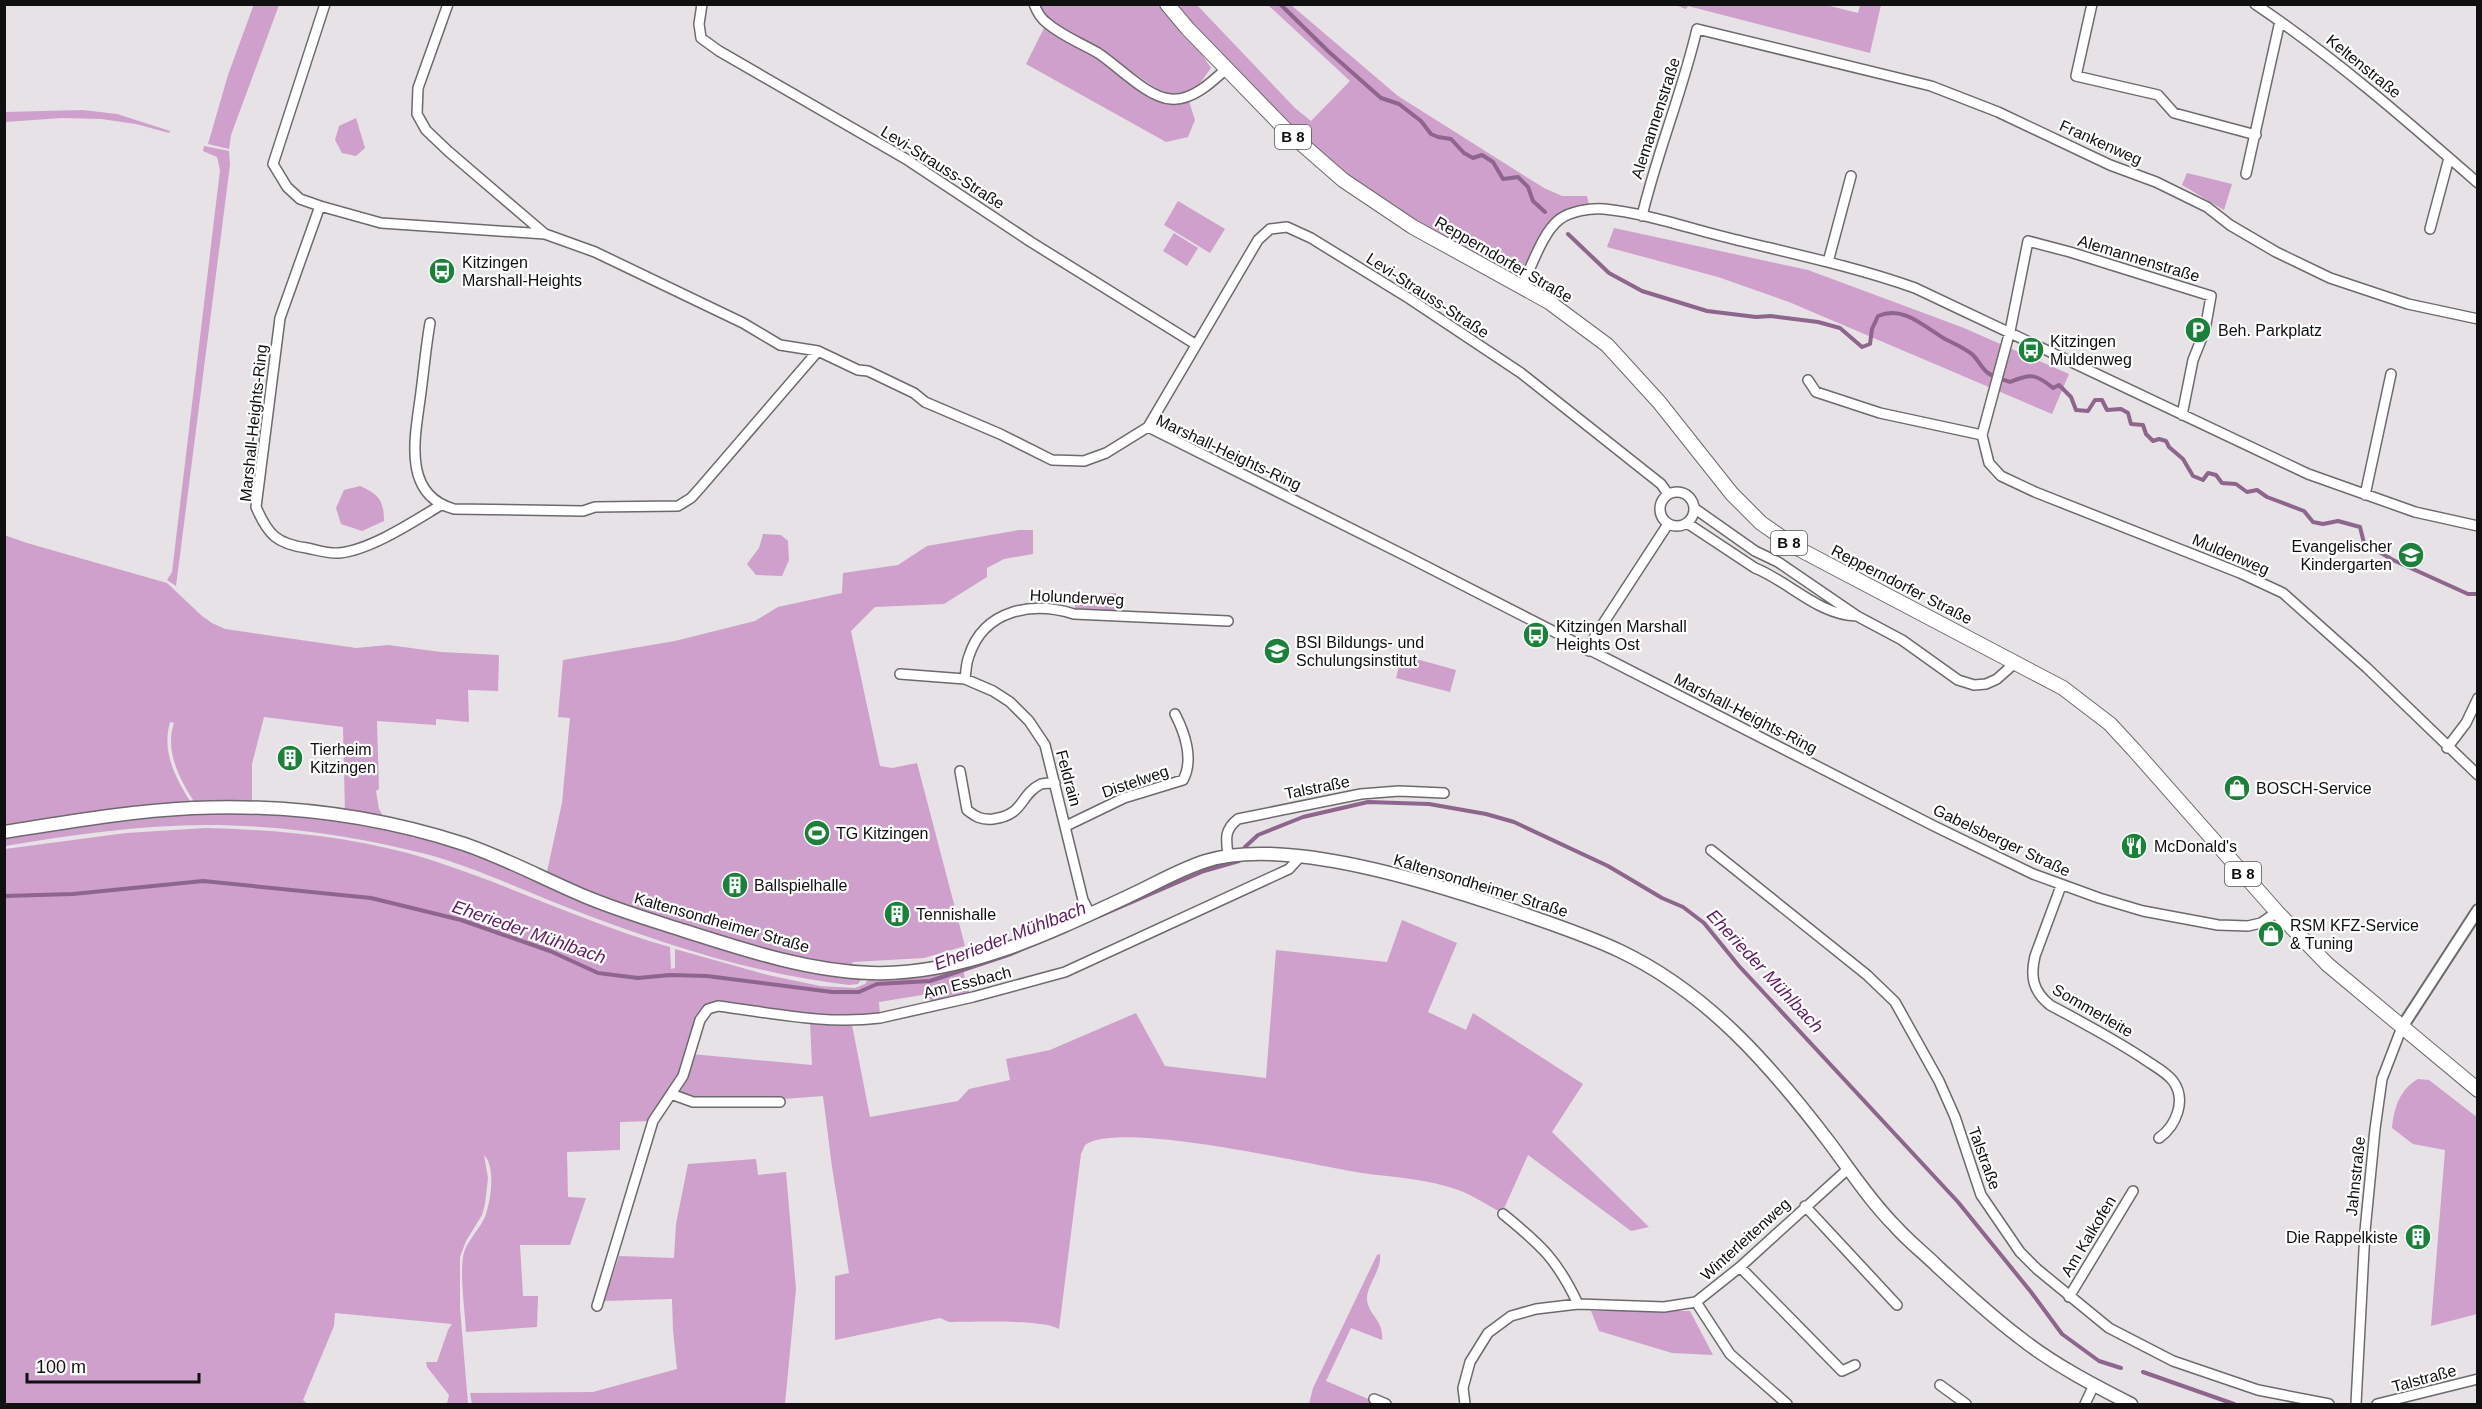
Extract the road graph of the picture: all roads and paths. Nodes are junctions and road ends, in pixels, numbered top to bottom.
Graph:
1 (325, 4) edge
2 (448, 4) edge
3 (702, 4) edge
4 (1034, 4) edge
5 (1167, 4) edge
6 (2092, 4) edge
7 (2255, 4) edge
8 (2280, 21) junction
9 (1697, 29) joint
10 (1227, 69) junction
11 (2256, 135) junction
12 (2449, 158) junction
13 (2246, 174) dead end
14 (1851, 176) dead end
15 (2478, 183) edge
16 (320, 206) junction
17 (1642, 216) junction
18 (2430, 229) dead end
19 (545, 234) junction
20 (1828, 262) junction
21 (1522, 286) junction
22 (2478, 319) edge
23 (430, 323) dead end
24 (2010, 331) junction
25 (1195, 344) junction
26 (818, 351) junction
27 (2391, 374) dead end
28 (1808, 380) dead end
29 (2182, 415) junction
30 (1148, 427) junction
31 (1982, 435) junction
32 (1668, 494) junction
33 (2366, 495) junction
34 (441, 505) junction
35 (1694, 508) junction
36 (1687, 523) junction
37 (1668, 524) junction
38 (2478, 526) edge
39 (1857, 616) junction
40 (1228, 621) dead end
41 (1589, 651) junction
42 (2016, 662) junction
43 (900, 674) dead end
44 (965, 679) junction
45 (2478, 698) edge
46 (1175, 714) dead end
47 (2448, 748) junction
48 (960, 771) dead end
49 (2478, 775) edge
50 (1055, 783) junction
51 (1444, 793) dead end
52 (1889, 802) joint
53 (1066, 826) junction
54 (4, 832) edge
55 (1711, 850) dead end
56 (1228, 855) junction
57 (1300, 857) junction
58 (2061, 886) junction
59 (2478, 910) edge
60 (2277, 912) junction
61 (1090, 914) junction
62 (2402, 1027) junction
63 (2478, 1090) edge
64 (671, 1094) junction
65 (780, 1102) dead end
66 (2159, 1138) dead end
67 (1849, 1168) junction
68 (2133, 1191) dead end
69 (1804, 1206) junction
70 (1503, 1214) dead end
71 (1740, 1267) junction
72 (2069, 1297) junction
73 (1696, 1302) junction
74 (1578, 1304) junction
75 (1897, 1305) dead end
76 (597, 1306) dead end
77 (1855, 1365) dead end
78 (2478, 1379) edge
79 (1940, 1385) dead end
80 (2094, 1385) junction
81 (1374, 1399) dead end
82 (1386, 1404) edge
83 (1466, 1404) edge
84 (1787, 1404) edge
85 (1966, 1404) edge
86 (2085, 1404) edge
87 (2131, 1404) edge
88 (2329, 1404) edge
89 (2356, 1404) edge
90 (2377, 1404) edge

1 - 16 street, Marshall-Heights-Ring
2 - 19 street, Marshall-Heights-Ring
3 - 25 street, Levi-Strauss-Straße
4 - 10 street
5 - 10 main road, Repperndorfer Straße / B 8
6 - 11 street
7 - 8 street, Keltenstraße
8 - 11 street
8 - 12 street, Keltenstraße
9 - 17 street, Alemannenstraße
9 - 22 street, Frankenweg
10 - 21 main road, Repperndorfer Straße / B 8
11 - 13 street
12 - 15 street, Keltenstraße
12 - 18 street
14 - 20 street
16 - 19 street, Marshall-Heights-Ring
16 - 34 street, Marshall-Heights-Ring
17 - 20 street
17 - 21 street
19 - 26 street, Marshall-Heights-Ring
20 - 24 street
21 - 42 main road, Repperndorfer Straße / B 8
23 - 34 street
24 - 29 street
24 - 29 street, Alemannenstraße
24 - 31 street
25 - 30 street, Levi-Strauss-Straße
25 - 32 street, Levi-Strauss-Straße
26 - 30 street, Marshall-Heights-Ring
26 - 34 street
27 - 33 street
28 - 31 street
29 - 33 street
30 - 41 street, Marshall-Heights-Ring
31 - 47 street, Muldenweg
32 - 35 street, Levi-Strauss-Straße
32 - 37 street
33 - 38 street
35 - 36 street
35 - 39 street, Levi-Strauss-Straße
36 - 37 street
36 - 39 street, Levi-Strauss-Straße
37 - 41 street
39 - 42 street, Levi-Strauss-Straße
40 - 44 street, Holunderweg
41 - 52 street, Marshall-Heights-Ring
42 - 60 main road, Repperndorfer Straße / B 8
43 - 44 street, Feldrain
44 - 50 street, Feldrain
45 - 47 street
46 - 53 street, Distelweg
47 - 49 street, Muldenweg
48 - 50 street
50 - 53 street, Feldrain
51 - 56 street, Talstraße
52 - 58 street, Gabelsberger Straße
53 - 61 street, Feldrain
54 - 61 main road, Kaltensondheimer Straße
55 - 72 street, Talstraße
56 - 57 main road, Kaltensondheimer Straße
56 - 61 main road, Kaltensondheimer Straße
57 - 64 street, Am Essbach
57 - 67 main road, Kaltensondheimer Straße
58 - 60 street, Gabelsberger Straße
58 - 66 street, Sommerleite
59 - 62 street
60 - 62 main road, Repperndorfer Straße / B 8
62 - 63 main road, Repperndorfer Straße / B 8
62 - 89 street, Jahnstraße
64 - 65 street
64 - 76 street, Am Essbach
67 - 69 street, Winterleitenweg
67 - 80 main road, Kaltensondheimer Straße
68 - 72 street, Am Kalkofen
69 - 71 street, Winterleitenweg
69 - 75 street
70 - 74 street
71 - 73 street, Winterleitenweg
71 - 77 street
72 - 88 street, Talstraße
73 - 74 street, Winterleitenweg
73 - 84 street
74 - 83 street, Winterleitenweg
78 - 90 street, Talstraße
79 - 85 street
80 - 86 street
80 - 87 main road, Kaltensondheimer Straße
81 - 82 street

